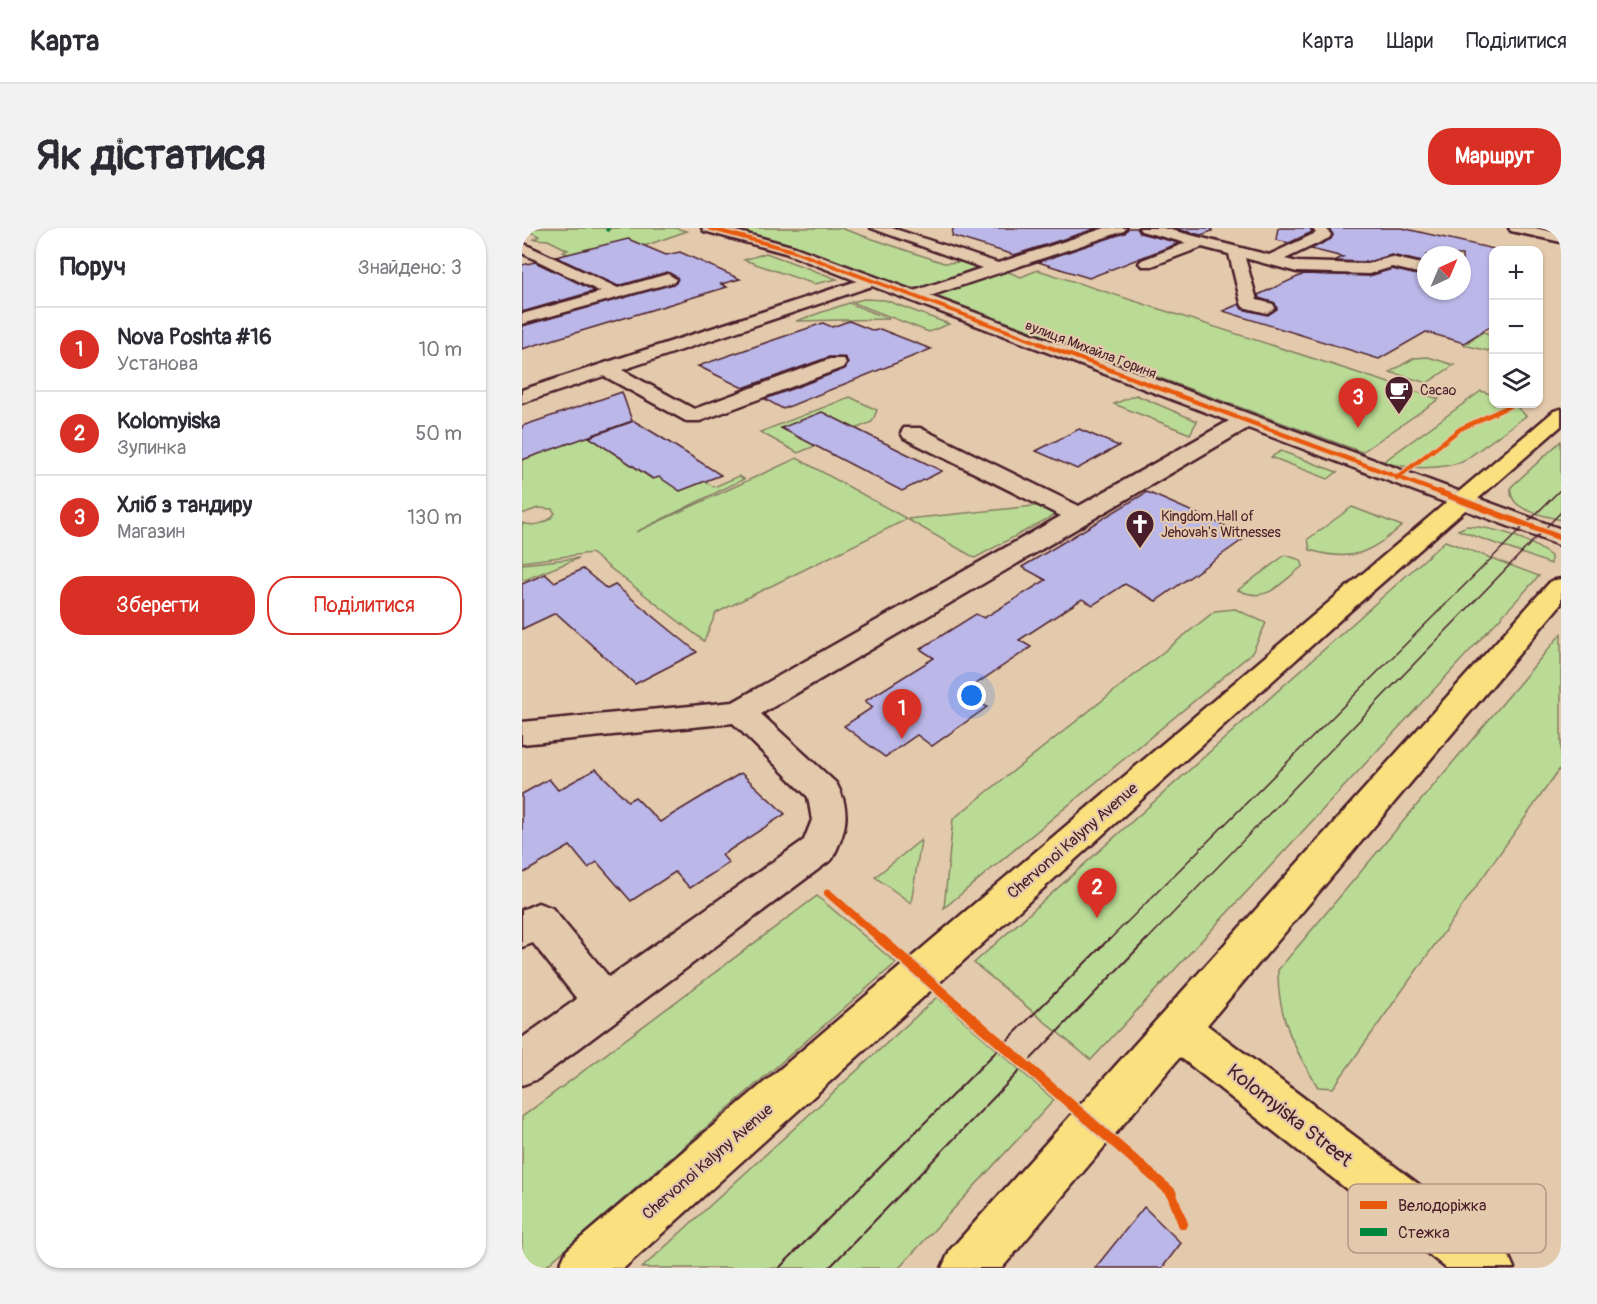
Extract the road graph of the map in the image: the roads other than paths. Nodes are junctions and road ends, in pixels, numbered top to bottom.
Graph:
1 (709, 228) edge
2 (878, 228) edge
3 (1071, 228) edge
4 (1119, 228) edge
5 (1146, 228) edge
6 (1319, 228) edge
7 (1516, 228) edge
8 (1096, 234) junction
9 (1561, 238) edge
10 (1202, 242) junction
11 (522, 247) edge
12 (1236, 251) junction
13 (1271, 260) junction
14 (1147, 263) dead end
15 (996, 268) junction
16 (1417, 268) edge
17 (668, 279) dead end
18 (872, 281) junction
19 (616, 293) junction
20 (912, 297) junction
21 (1267, 308) dead end
22 (522, 319) edge
23 (837, 363) dead end
24 (605, 369) junction
25 (522, 396) edge
26 (1561, 415) edge
27 (1245, 422) junction
28 (912, 433) dead end
29 (1461, 501) junction
30 (1078, 515) junction
31 (1561, 538) edge
32 (1561, 587) edge
33 (740, 712) junction
34 (522, 733) edge
35 (522, 930) edge
36 (606, 1004) junction
37 (1177, 1028) junction
38 (522, 1064) edge
39 (1379, 1184) edge
40 (1469, 1253) edge
41 (585, 1268) edge
42 (968, 1268) edge
43 (1488, 1268) edge

1 - 18 street, вулиця Михайла Гориня
2 - 15 street
3 - 8 street
4 - 8 street
5 - 10 street
6 - 13 street
7 - 9 street
8 - 15 street
10 - 12 street
10 - 14 street
11 - 19 street
12 - 13 street
12 - 21 street
13 - 16 street
15 - 20 street
17 - 19 street
18 - 20 street, вулиця Михайла Гориня
18 - 24 street
19 - 22 street
20 - 27 street, вулиця Михайла Гориня
23 - 24 street
24 - 25 street
26 - 29 main road, Chervonoi Kalyny Avenue
27 - 29 street, вулиця Михайла Гориня
27 - 30 street
28 - 30 street
29 - 31 street, вулиця Михайла Гориня
29 - 41 main road, Chervonoi Kalyny Avenue
30 - 33 street
32 - 37 main road
33 - 34 street
33 - 36 street
35 - 36 street
36 - 38 street
37 - 39 main road, Kolomyiska Street
37 - 42 main road
40 - 43 main road, Kolomyiska Street

